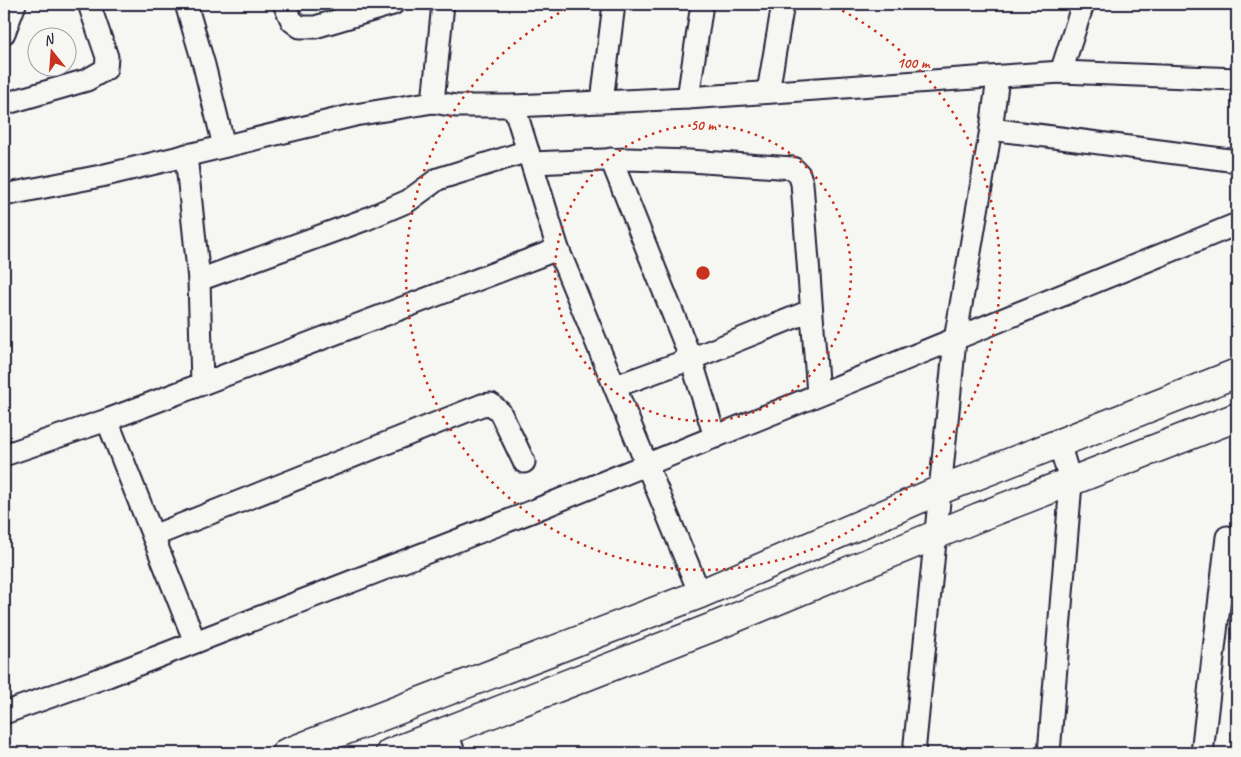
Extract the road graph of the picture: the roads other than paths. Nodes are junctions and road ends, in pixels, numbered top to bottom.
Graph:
1 (16, 4) edge
2 (89, 4) edge
3 (186, 4) edge
4 (284, 4) edge
5 (392, 4) edge
6 (443, 4) edge
7 (614, 4) edge
8 (702, 4) edge
9 (784, 4) edge
10 (1083, 4) edge
11 (4, 33) edge
12 (1061, 72) junction
13 (998, 78) junction
14 (1237, 79) edge
15 (768, 92) junction
16 (688, 98) junction
17 (602, 101) junction
18 (433, 102) junction
19 (4, 104) edge
20 (514, 106) junction
21 (992, 129) junction
22 (224, 146) junction
23 (186, 155) junction
24 (530, 157) junction
25 (612, 159) junction
26 (1237, 161) edge
27 (4, 195) edge
28 (1237, 224) edge
29 (558, 249) junction
30 (199, 280) junction
31 (810, 311) junction
32 (955, 340) junction
33 (691, 359) junction
34 (1237, 373) edge
35 (202, 384) junction
36 (616, 386) junction
37 (818, 394) junction
38 (1237, 417) edge
39 (107, 420) junction
40 (715, 437) junction
41 (1059, 443) junction
42 (4, 455) edge
43 (524, 462) dead end
44 (648, 464) junction
45 (1071, 483) junction
46 (940, 490) junction
47 (153, 536) junction
48 (934, 537) junction
49 (1227, 537) dead end
50 (700, 594) junction
51 (195, 642) junction
52 (4, 713) edge
53 (439, 744) edge
54 (286, 753) edge
55 (390, 753) edge
56 (914, 753) edge
57 (1049, 753) edge
58 (1202, 753) edge

1 - 11 street
2 - 19 street
3 - 22 street
4 - 5 street
6 - 18 street
7 - 17 street
8 - 16 street
9 - 15 street
10 - 12 street
12 - 13 street
12 - 14 street
13 - 15 street
13 - 21 street
15 - 16 street
16 - 17 street
17 - 20 street
18 - 20 street
18 - 22 street
20 - 24 street
21 - 26 street
21 - 32 street
22 - 23 street
23 - 27 street
23 - 30 street
24 - 25 street
24 - 29 street
24 - 30 street
25 - 31 street
25 - 33 street
28 - 32 street
29 - 35 street
29 - 36 street
30 - 35 street
31 - 33 street
31 - 37 street
32 - 37 street
32 - 46 street
33 - 36 street
33 - 40 street
34 - 41 main road
35 - 39 street
36 - 44 street
37 - 40 street
38 - 45 main road
39 - 42 street
39 - 47 street
40 - 44 street
41 - 45 street
41 - 46 main road
43 - 47 street
44 - 50 street
44 - 51 street
45 - 48 main road
45 - 57 street
46 - 48 street
46 - 50 main road
47 - 51 street
48 - 53 main road
48 - 56 street
49 - 58 street
50 - 54 main road
51 - 52 street
53 - 55 main road

